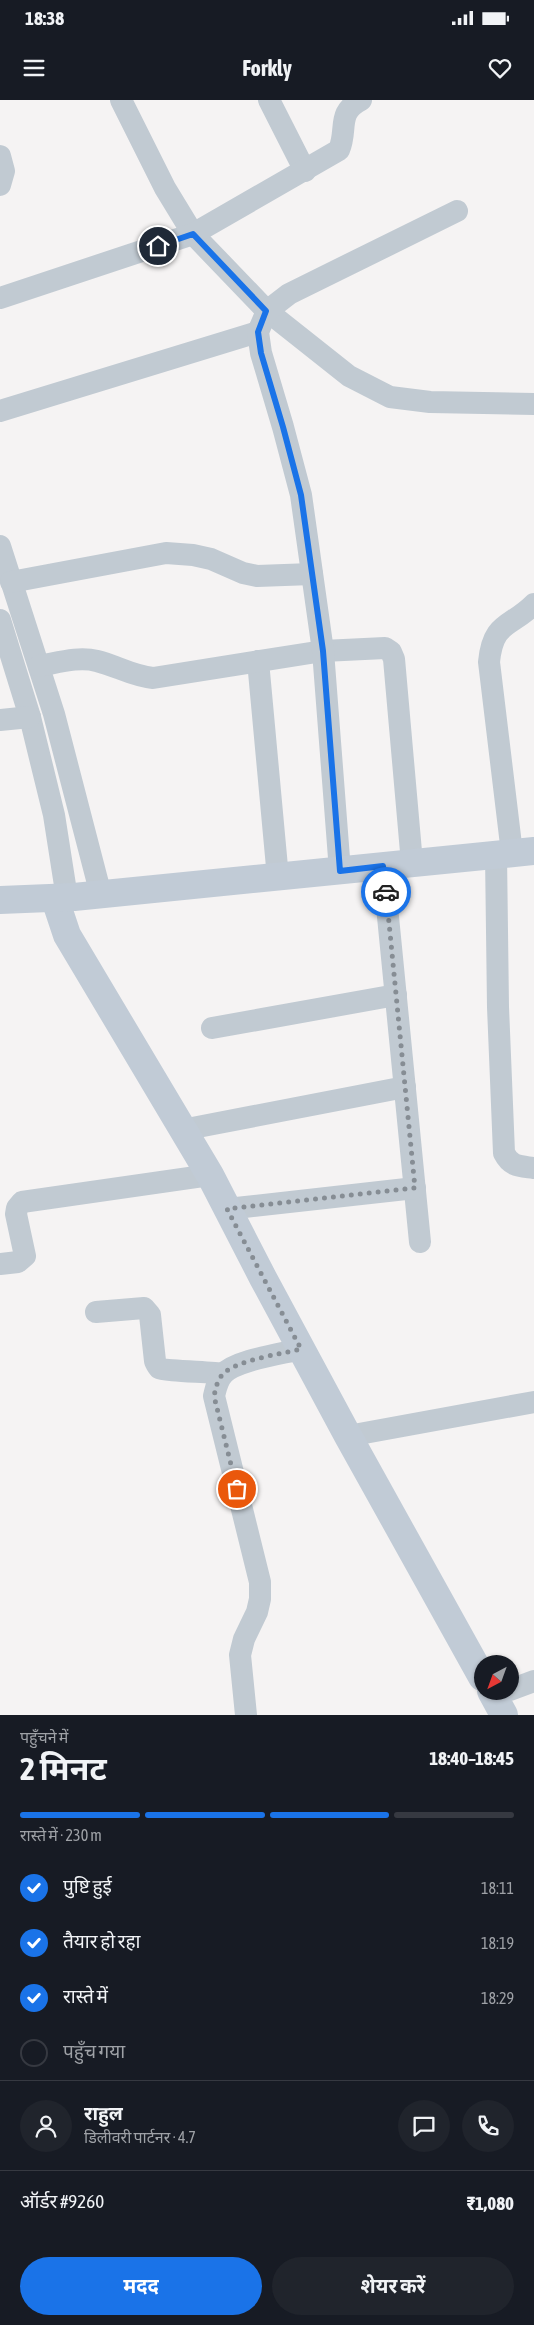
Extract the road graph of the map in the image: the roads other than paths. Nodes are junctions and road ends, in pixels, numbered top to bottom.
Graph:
1 (121, 100) edge
2 (269, 100) edge
3 (361, 100) edge
4 (0, 156) edge
5 (305, 171) junction
6 (0, 185) edge
7 (457, 211) dead end
8 (193, 234) junction
9 (0, 298) edge
10 (266, 311) junction
11 (258, 332) junction
12 (534, 404) edge
13 (0, 411) edge
14 (0, 546) edge
15 (312, 574) junction
16 (12, 582) junction
17 (534, 604) edge
18 (0, 620) edge
19 (323, 651) junction
20 (258, 661) junction
21 (39, 666) junction
22 (30, 717) junction
23 (0, 720) edge
24 (514, 853) edge
25 (412, 863) junction
26 (383, 866) junction
27 (340, 871) junction
28 (278, 878) junction
29 (77, 897) junction
30 (0, 900) edge
31 (396, 995) junction
32 (212, 1028) dead end
33 (405, 1088) junction
34 (182, 1130) junction
35 (534, 1168) edge
36 (210, 1175) junction
37 (415, 1188) junction
38 (227, 1209) junction
39 (420, 1242) dead end
40 (0, 1264) edge
41 (96, 1312) dead end
42 (301, 1349) junction
43 (223, 1374) junction
44 (534, 1402) edge
45 (348, 1436) junction
46 (476, 1655) edge
47 (534, 1682) edge
48 (519, 1687) edge
49 (246, 1715) edge

1 - 8 street
2 - 5 street
3 - 5 street
4 - 6 street
5 - 8 street
7 - 10 street
8 - 9 street
8 - 10 street
10 - 11 street
10 - 12 street
11 - 13 street
11 - 15 street
14 - 16 street
15 - 16 street
15 - 19 street
16 - 21 street
17 - 24 street
18 - 22 street
19 - 20 street
19 - 25 street
19 - 27 street
20 - 21 street
20 - 28 street
21 - 29 street
22 - 23 street
22 - 29 street
24 - 25 street
24 - 35 street
25 - 26 street
26 - 27 street
26 - 31 street
27 - 28 street
28 - 29 street
29 - 30 street
29 - 34 street
31 - 32 street
31 - 33 street
33 - 34 street
33 - 37 street
34 - 36 street
36 - 38 street
36 - 40 street
37 - 38 street
37 - 39 street
38 - 42 street
41 - 43 street
42 - 43 street
42 - 45 street
43 - 49 street
44 - 45 street
45 - 46 street
47 - 48 street

